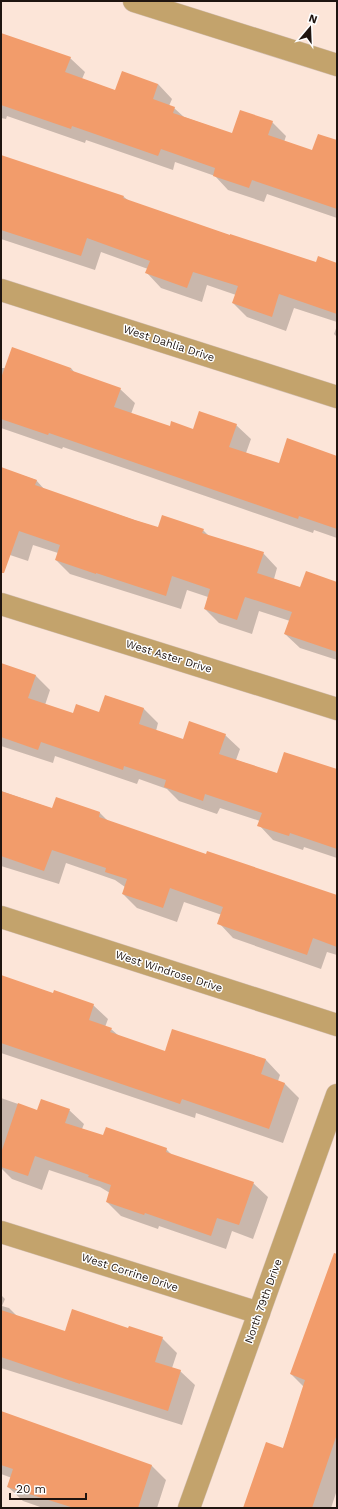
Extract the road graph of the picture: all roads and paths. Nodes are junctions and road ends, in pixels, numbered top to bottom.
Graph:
1 (134, 1) edge
2 (337, 65) edge
3 (1, 290) edge
4 (337, 397) edge
5 (1, 604) edge
6 (337, 709) edge
7 (1, 918) edge
8 (337, 1025) edge
9 (337, 1094) edge
10 (1, 1232) edge
11 (259, 1313) junction
12 (189, 1508) edge

1 - 2 street
3 - 4 street, West Dahlia Drive
5 - 6 street, West Aster Drive
7 - 8 street, West Windrose Drive
9 - 11 street, North 79th Drive
10 - 11 street, West Corrine Drive
11 - 12 street, North 79th Drive

